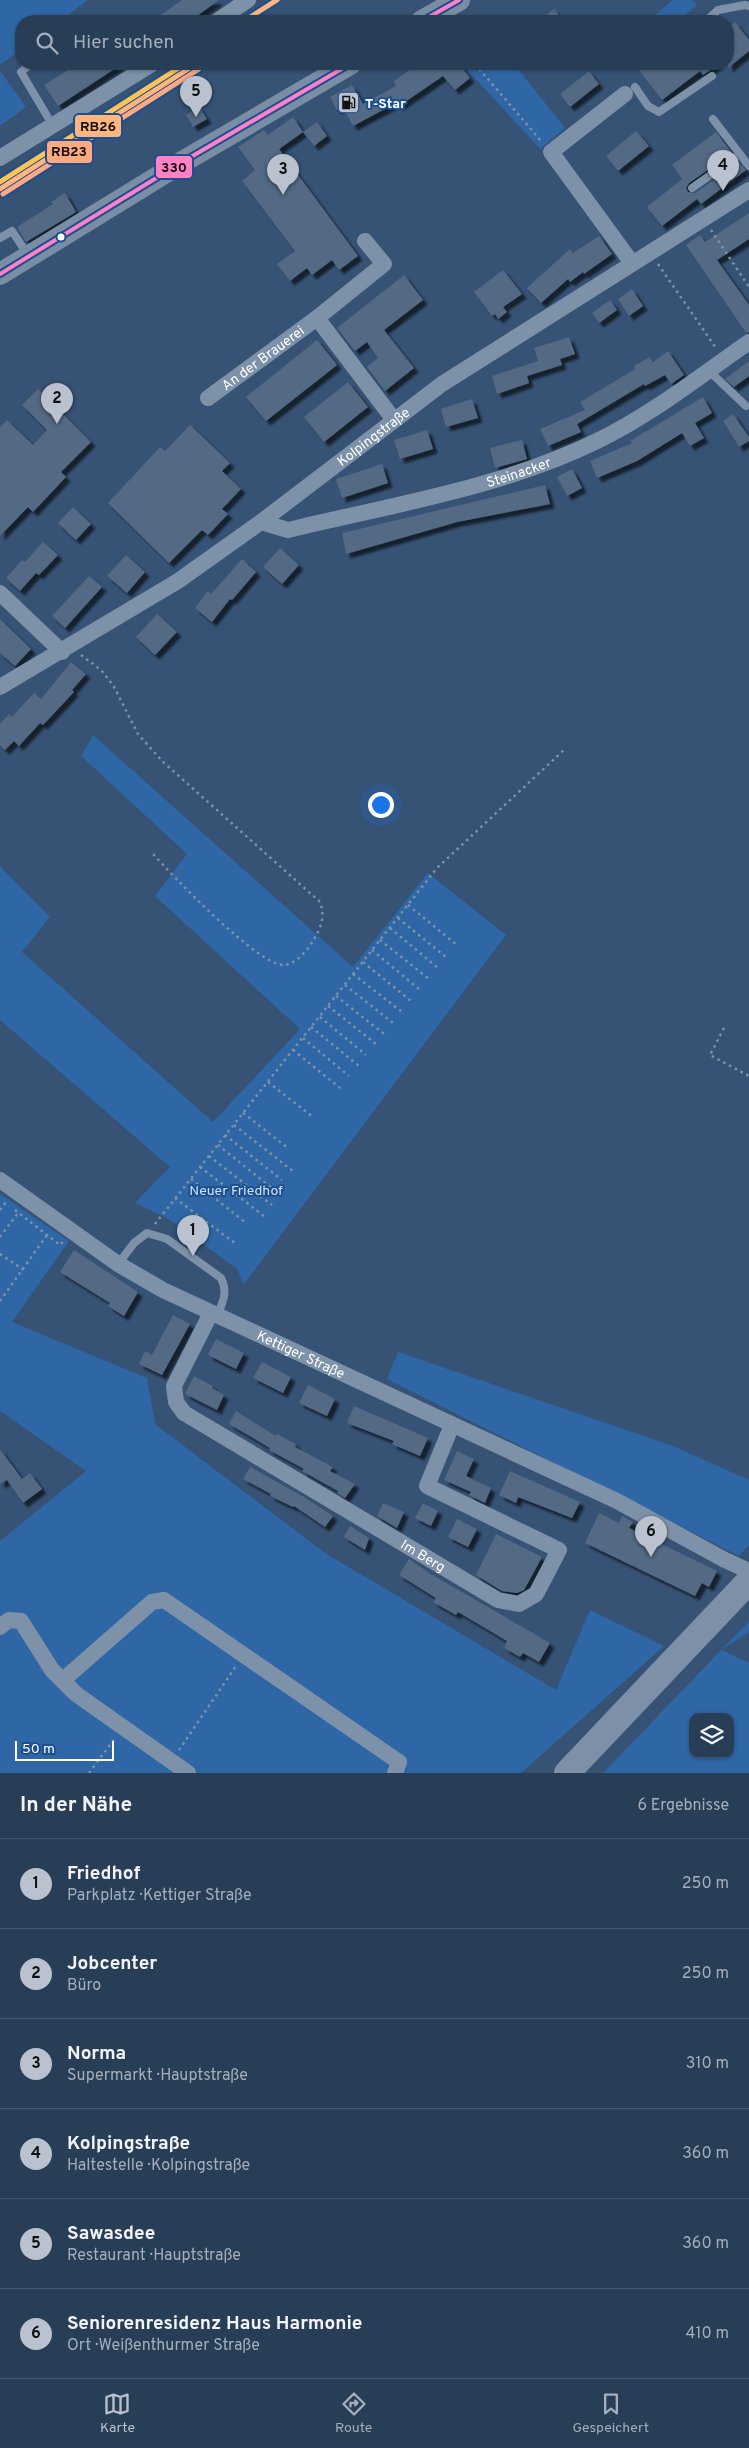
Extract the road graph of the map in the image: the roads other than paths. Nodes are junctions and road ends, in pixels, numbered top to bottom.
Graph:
1 (248, 0) edge
2 (459, 0) edge
3 (749, 6) edge
4 (226, 15) edge
5 (433, 15) edge
6 (713, 15) edge
7 (23, 70) edge
8 (142, 70) edge
9 (339, 70) edge
10 (712, 76) dead end
11 (633, 88) joint
12 (713, 119) dead end
13 (53, 126) junction
14 (740, 154) junction
15 (0, 158) edge
16 (749, 166) edge
17 (692, 188) dead end
18 (749, 190) edge
19 (0, 238) edge
20 (365, 241) dead end
21 (28, 256) junction
22 (632, 264) junction
23 (0, 274) edge
24 (317, 318) junction
25 (749, 342) edge
26 (708, 370) junction
27 (208, 398) dead end
28 (746, 406) dead end
29 (394, 420) junction
30 (261, 522) junction
31 (0, 593) edge
32 (66, 649) junction
33 (0, 687) edge
34 (0, 1180) edge
35 (118, 1264) junction
36 (214, 1314) junction
37 (452, 1425) junction
38 (749, 1571) edge
39 (749, 1581) edge
40 (749, 1606) edge
41 (0, 1627) edge
42 (62, 1680) junction
43 (619, 1732) junction
44 (188, 1773) edge
45 (395, 1773) edge
46 (567, 1773) edge
47 (591, 1773) edge

1 - 4 street
2 - 5 main road
3 - 6 lane
7 - 13 lane
8 - 13 street
9 - 21 main road
10 - 11 lane
11 - 22 street
12 - 14 lane
13 - 15 street
14 - 16 lane
14 - 17 lane
18 - 22 street, Kolpingstraße
19 - 21 lane
20 - 24 street, An der Brauerei
21 - 23 main road
22 - 29 street, Kolpingstraße
24 - 27 street, An der Brauerei
24 - 29 street, An der Brauerei
25 - 26 street, Steinacker
26 - 28 lane
26 - 30 street, Steinacker
29 - 30 street, Kolpingstraße
30 - 32 street, Kolpingstraße
31 - 32 street
32 - 33 street, Kolpingstraße
34 - 35 street, Kettiger Straße
35 - 36 street, Kettiger Straße
35 - 36 lane
36 - 37 street, Kettiger Straße
36 - 37 street, Im Berg
37 - 38 street, Kettiger Straße
39 - 43 highway
40 - 43 highway
41 - 42 street
42 - 44 street
42 - 45 street
43 - 46 highway
43 - 47 highway

